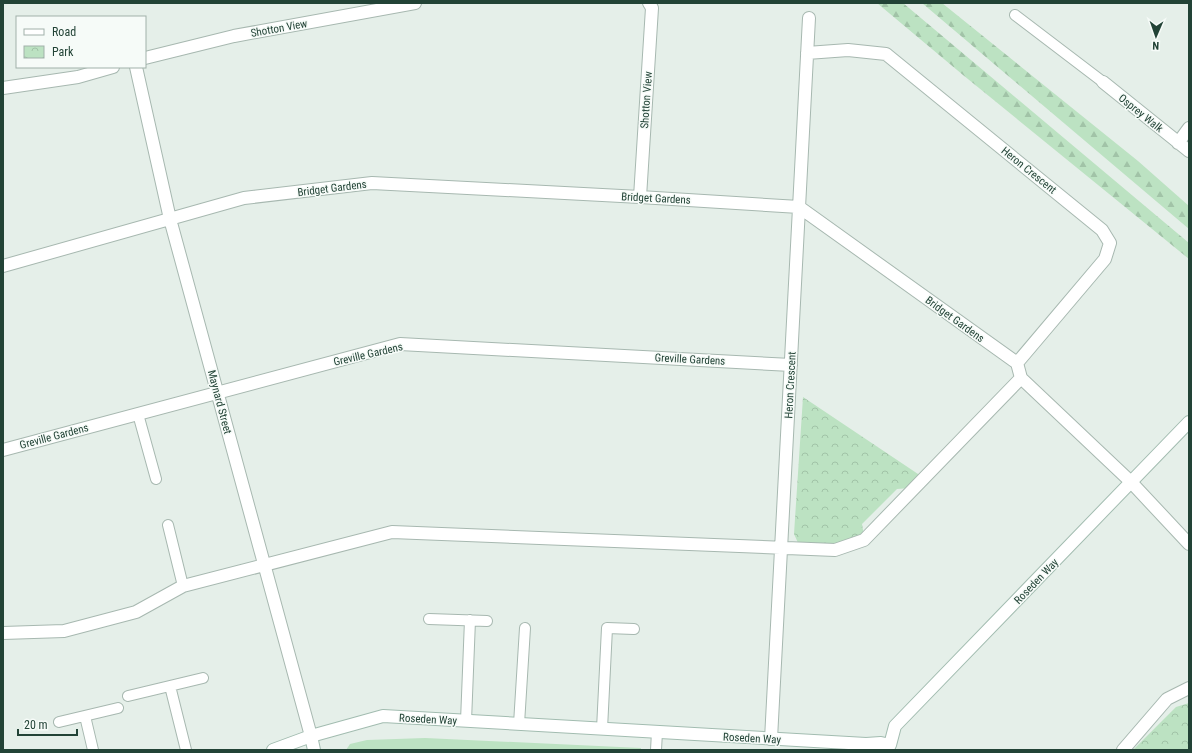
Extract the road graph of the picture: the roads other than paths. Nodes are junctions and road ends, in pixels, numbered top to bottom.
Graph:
1 (415, 3) edge
2 (649, 3) edge
3 (1015, 14) dead end
4 (810, 18) dead end
5 (808, 53) junction
6 (146, 58) edge
7 (110, 68) edge
8 (136, 68) edge
9 (1103, 82) joint
10 (3, 88) edge
11 (1189, 128) edge
12 (1178, 143) junction
13 (1189, 151) edge
14 (640, 197) junction
15 (799, 207) junction
16 (170, 219) junction
17 (3, 266) edge
18 (1017, 363) junction
19 (791, 365) junction
20 (1021, 378) junction
21 (217, 393) junction
22 (138, 414) junction
23 (1189, 422) edge
24 (3, 450) edge
25 (156, 479) dead end
26 (1131, 482) junction
27 (168, 525) dead end
28 (1189, 544) edge
29 (781, 549) junction
30 (264, 565) junction
31 (183, 586) junction
32 (428, 619) dead end
33 (470, 620) junction
34 (487, 621) dead end
35 (525, 628) dead end
36 (634, 630) dead end
37 (3, 632) edge
38 (204, 678) dead end
39 (170, 686) junction
40 (1189, 688) edge
41 (128, 696) dead end
42 (118, 708) dead end
43 (85, 716) junction
44 (466, 721) junction
45 (59, 722) dead end
46 (519, 724) junction
47 (602, 729) junction
48 (657, 732) junction
49 (311, 736) junction
50 (771, 739) junction
51 (892, 748) edge
52 (93, 750) edge
53 (186, 750) edge
54 (273, 750) edge
55 (314, 750) edge
56 (656, 750) edge
57 (1123, 750) edge

1 - 6 street, Shotton View
2 - 14 street, Shotton View
3 - 9 lane
4 - 5 street, Heron Crescent
5 - 15 street, Heron Crescent
5 - 18 street, Heron Crescent
7 - 10 street
8 - 16 street, Maynard Street
9 - 12 street, Osprey Walk
11 - 12 street
12 - 13 street, Osprey Walk
14 - 15 street, Bridget Gardens
14 - 16 street, Bridget Gardens
15 - 18 street, Bridget Gardens
15 - 19 street, Heron Crescent
16 - 17 street, Bridget Gardens
16 - 21 street, Maynard Street
18 - 20 street
19 - 21 street, Greville Gardens
19 - 29 street, Heron Crescent
20 - 26 street
20 - 29 street
21 - 22 street, Greville Gardens
21 - 30 street, Maynard Street
22 - 24 street, Greville Gardens
22 - 25 lane
23 - 26 street, Roseden Way
26 - 28 street
26 - 51 street, Roseden Way
27 - 31 lane
29 - 30 street
29 - 50 street, Heron Crescent
30 - 31 street
30 - 49 street, Maynard Street
31 - 37 street
32 - 33 lane
33 - 34 lane
33 - 44 lane
35 - 46 lane
36 - 47 lane
38 - 39 lane
39 - 41 lane
39 - 53 lane
40 - 57 street
42 - 43 lane
43 - 45 lane
43 - 52 lane
44 - 46 street, Roseden Way
44 - 49 street, Roseden Way
46 - 47 street, Roseden Way
47 - 48 street, Roseden Way
48 - 50 street, Roseden Way
48 - 56 lane
49 - 54 street, Roseden Way
49 - 55 street, Maynard Street
50 - 51 street, Roseden Way

